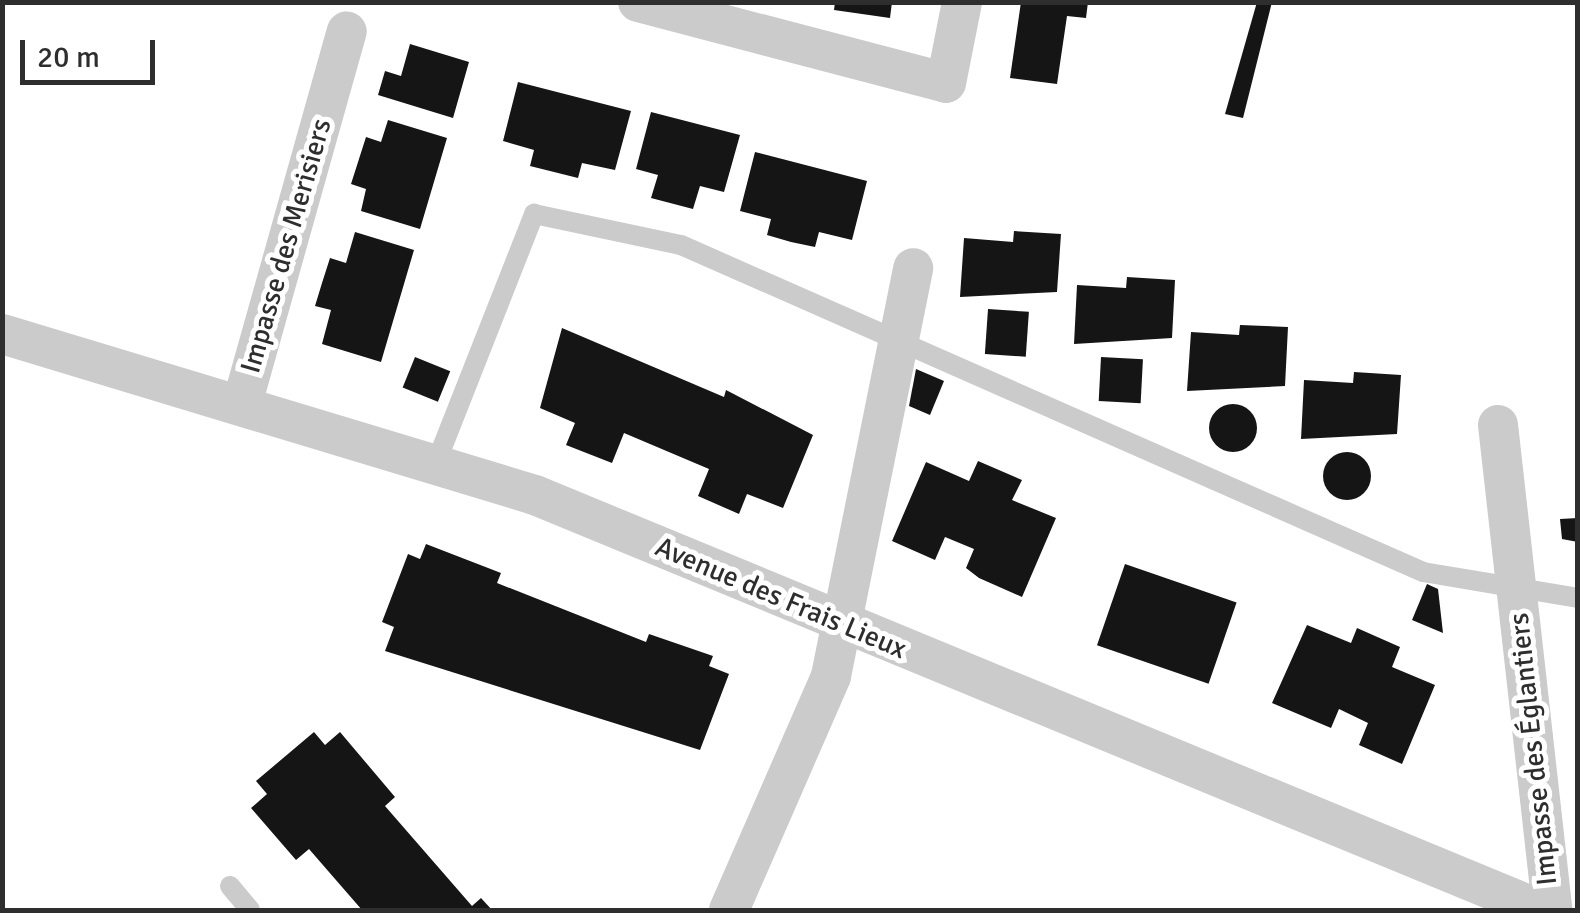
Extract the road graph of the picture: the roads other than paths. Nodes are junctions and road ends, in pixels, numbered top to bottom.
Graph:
1 (638, 2) edge
2 (962, 2) edge
3 (347, 31) dead end
4 (912, 268) dead end
5 (2, 334) edge
6 (898, 338) junction
7 (242, 404) junction
8 (1498, 424) dead end
9 (436, 463) junction
10 (1515, 586) junction
11 (1578, 598) edge
12 (844, 625) junction
13 (230, 886) dead end
14 (250, 910) edge
15 (729, 910) edge
16 (1541, 910) edge
17 (1552, 910) edge

1 - 2 street
3 - 7 street, Impasse des Merisiers
4 - 6 street
5 - 7 street, Avenue des Frais Lieux
6 - 9 lane, Impasse des Églantiers
6 - 10 lane, Impasse des Églantiers
6 - 12 street
7 - 9 street, Avenue des Frais Lieux
8 - 10 street, Impasse des Églantiers
9 - 12 street, Avenue des Frais Lieux
10 - 11 lane, Impasse des Églantiers
10 - 17 street, Impasse des Églantiers
12 - 15 street
12 - 16 street, Avenue des Frais Lieux
13 - 14 lane

